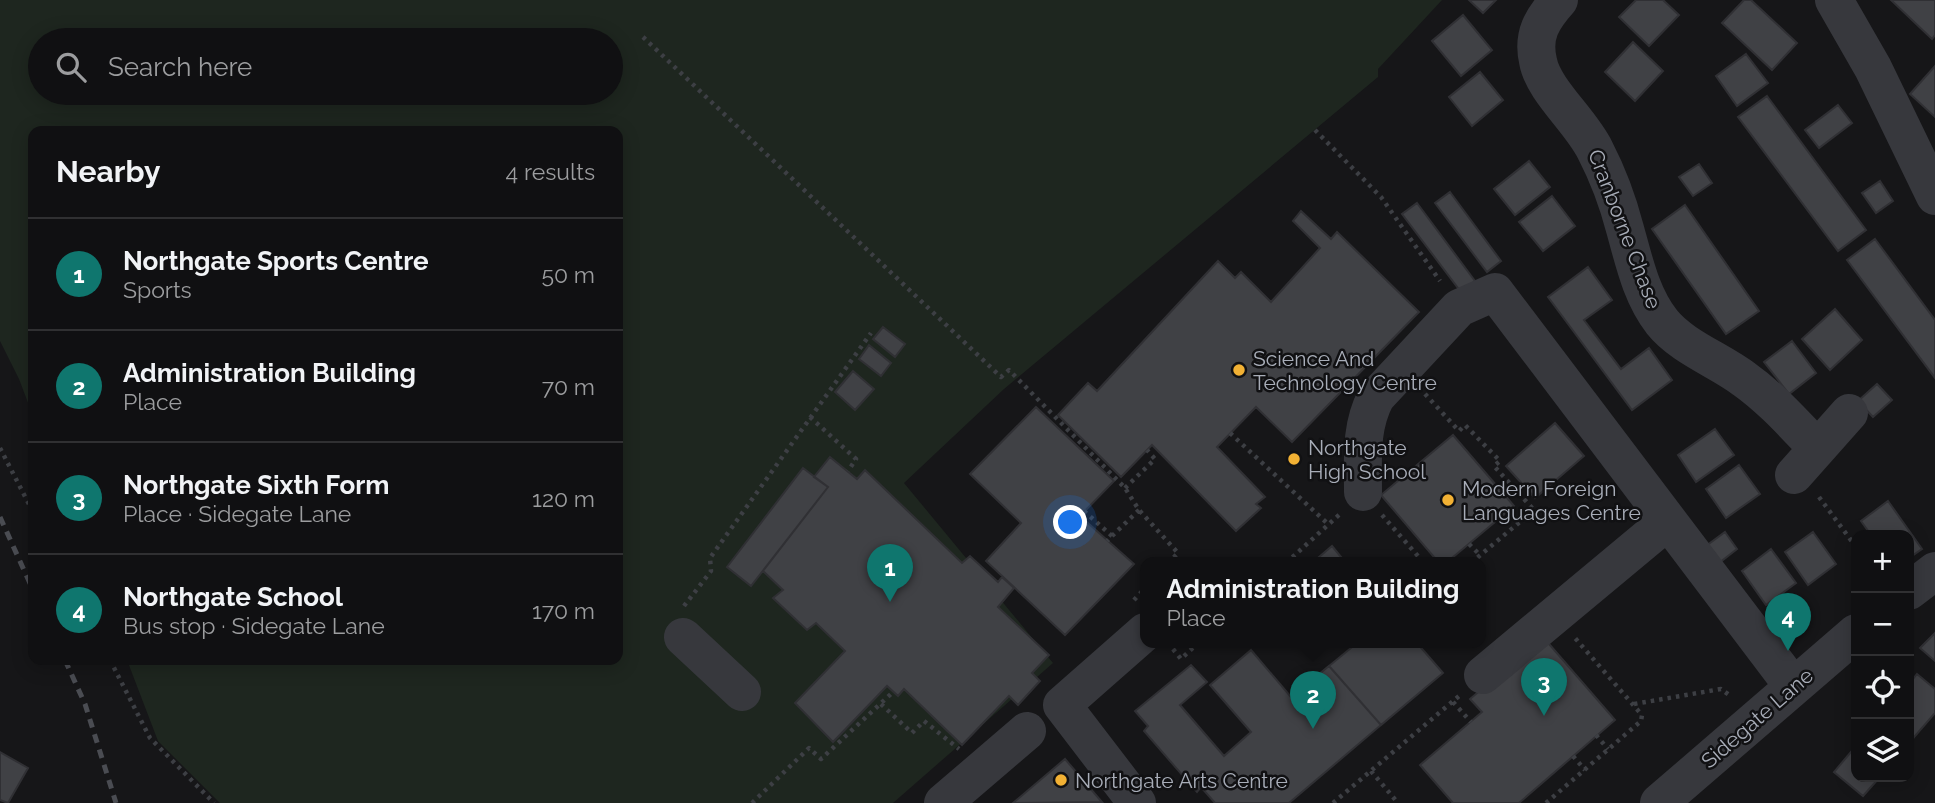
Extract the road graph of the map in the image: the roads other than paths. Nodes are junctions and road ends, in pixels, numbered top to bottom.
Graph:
1 (1559, 0) edge
2 (1834, 0) edge
3 (1935, 196) edge
4 (1849, 413) dead end
5 (1363, 492) road end
6 (1668, 521) junction
7 (1935, 571) edge
8 (1914, 587) edge
9 (1140, 636) edge
10 (683, 637) road end
11 (1851, 637) edge
12 (1483, 676) road end
13 (1793, 686) junction
14 (742, 692) dead end
15 (1027, 731) dead end
16 (943, 803) edge
17 (1137, 803) edge
18 (1659, 803) edge

1 - 4 street, Cranborne Chase
2 - 3 street
5 - 6 street
6 - 12 street
6 - 13 street
7 - 8 street
9 - 17 street
10 - 14 street
11 - 13 street, Sidegate Lane
13 - 18 street, Sidegate Lane
15 - 16 street

